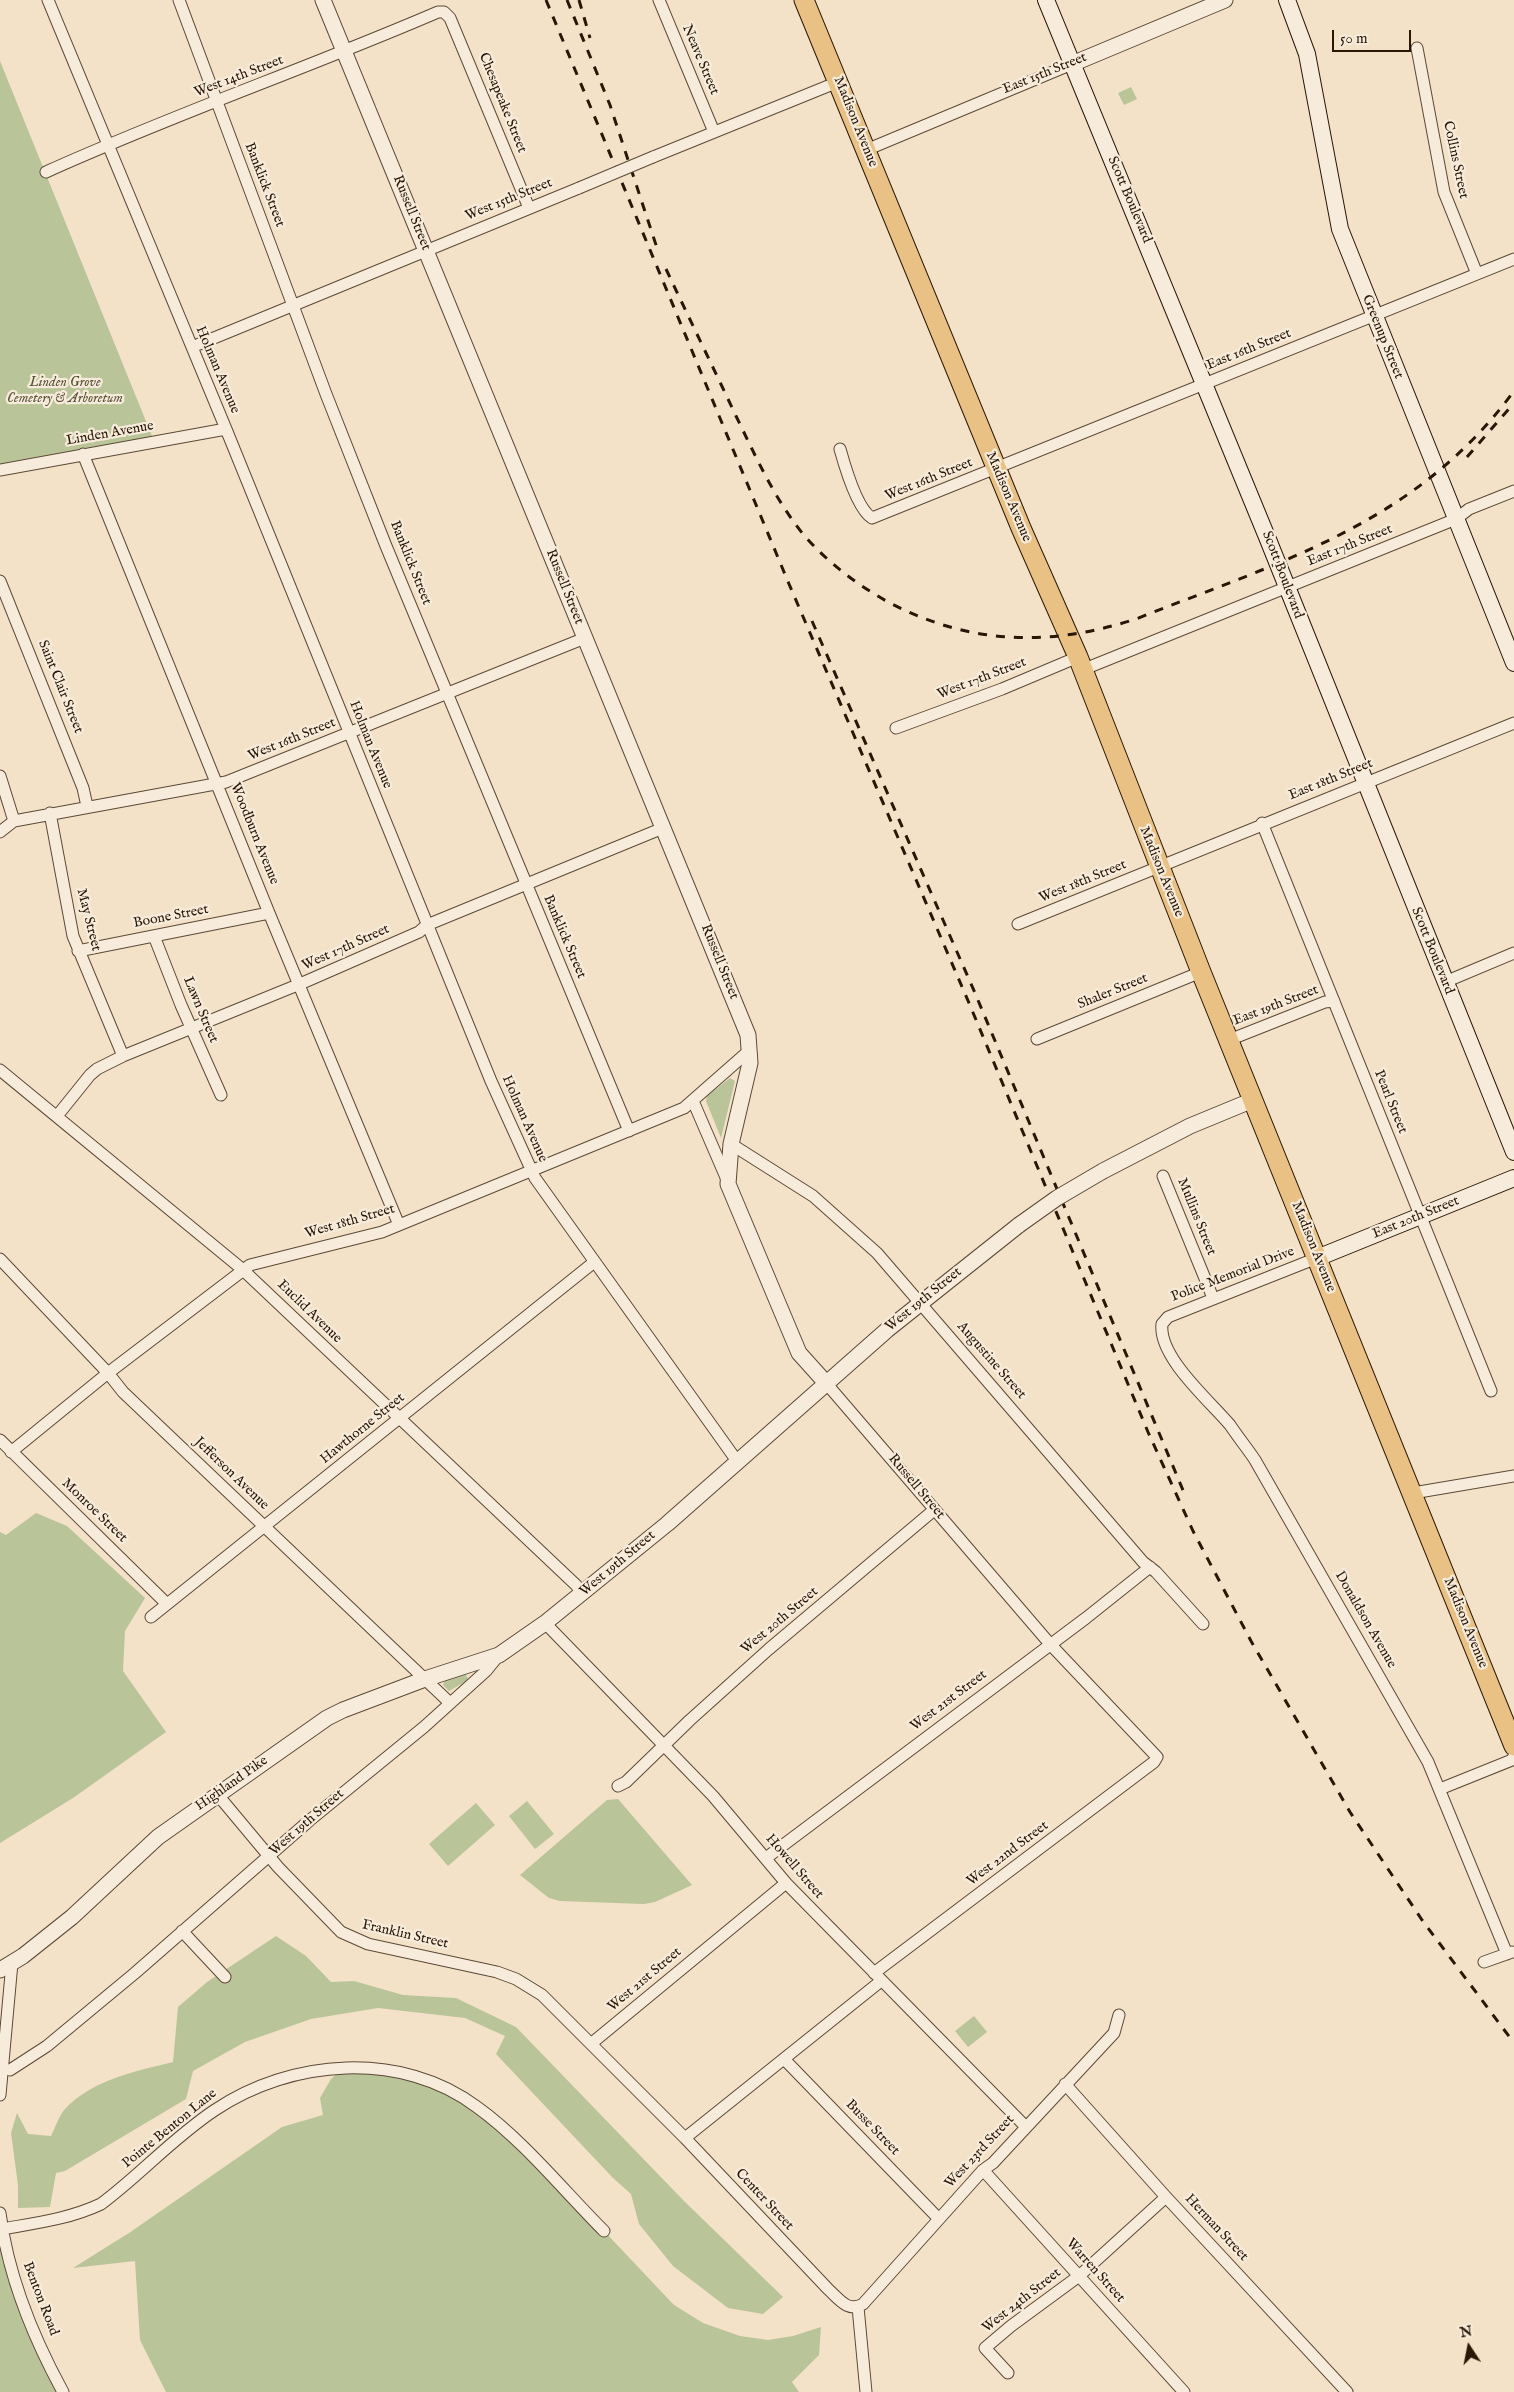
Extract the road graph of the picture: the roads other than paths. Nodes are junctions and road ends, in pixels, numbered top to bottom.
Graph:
1 (48, 0) edge
2 (178, 0) edge
3 (323, 0) edge
4 (658, 0) edge
5 (804, 0) edge
6 (1046, 0) edge
7 (1225, 0) edge
8 (1287, 0) edge
9 (444, 12) joint
10 (1417, 48) dead end
11 (344, 52) junction
12 (1072, 64) junction
13 (838, 82) junction
14 (216, 102) junction
15 (714, 132) junction
16 (108, 146) junction
17 (866, 150) junction
18 (46, 172) dead end
19 (529, 208) junction
20 (426, 250) junction
21 (1514, 259) edge
22 (1477, 274) junction
23 (294, 305) junction
24 (1374, 315) junction
25 (192, 347) junction
26 (1205, 384) junction
27 (226, 428) junction
28 (840, 449) dead end
29 (83, 454) junction
30 (996, 468) junction
31 (0, 470) edge
32 (1514, 491) edge
33 (1456, 519) junction
34 (0, 581) edge
35 (1286, 588) junction
36 (585, 638) junction
37 (1080, 663) junction
38 (1514, 664) edge
39 (447, 693) junction
40 (1514, 723) edge
41 (896, 728) dead end
42 (349, 733) junction
43 (0, 776) edge
44 (217, 783) junction
45 (1364, 783) junction
46 (87, 806) junction
47 (50, 813) junction
48 (14, 821) junction
49 (1262, 823) junction
50 (664, 828) junction
51 (0, 832) edge
52 (1159, 867) junction
53 (526, 884) junction
54 (269, 913) junction
55 (1018, 924) dead end
56 (428, 925) junction
57 (154, 936) junction
58 (78, 951) junction
59 (1514, 953) edge
60 (1201, 972) junction
61 (1445, 982) junction
62 (300, 984) junction
63 (1334, 1001) junction
64 (191, 1029) junction
65 (1037, 1039) dead end
66 (1229, 1040) junction
67 (750, 1050) junction
68 (123, 1056) junction
69 (0, 1070) edge
70 (221, 1095) dead end
71 (1253, 1100) junction
72 (692, 1101) junction
73 (56, 1116) junction
74 (629, 1131) junction
75 (731, 1144) junction
76 (1514, 1152) edge
77 (530, 1171) junction
78 (1163, 1176) dead end
79 (1514, 1178) edge
80 (728, 1184) junction
81 (1420, 1217) junction
82 (399, 1225) junction
83 (1318, 1258) junction
84 (0, 1259) edge
85 (593, 1262) junction
86 (242, 1269) junction
87 (1213, 1298) junction
88 (921, 1304) junction
89 (1162, 1324) joint
90 (108, 1373) junction
91 (826, 1383) junction
92 (1491, 1391) dead end
93 (401, 1418) junction
94 (0, 1440) edge
95 (11, 1452) junction
96 (737, 1461) junction
97 (1514, 1476) edge
98 (1413, 1493) junction
99 (934, 1510) junction
100 (264, 1527) junction
101 (1150, 1567) junction
102 (583, 1594) junction
103 (167, 1604) junction
104 (151, 1617) dead end
105 (545, 1623) junction
106 (1203, 1624) dead end
107 (1050, 1644) junction
108 (499, 1655) junction
109 (425, 1679) junction
110 (450, 1703) junction
111 (664, 1745) junction
112 (1514, 1746) edge
113 (1157, 1756) joint
114 (1514, 1756) edge
115 (618, 1786) dead end
116 (1440, 1789) junction
117 (217, 1794) junction
118 (268, 1856) junction
119 (766, 1858) junction
120 (786, 1883) junction
121 (182, 1931) junction
122 (1510, 1952) edge
123 (1484, 1962) dead end
124 (6, 1967) edge
125 (225, 1977) dead end
126 (878, 1977) junction
127 (1119, 2015) dead end
128 (592, 2043) junction
129 (784, 2059) junction
130 (10, 2070) dead end
131 (1065, 2084) junction
132 (0, 2090) edge
133 (1025, 2126) junction
134 (686, 2138) junction
135 (983, 2170) junction
136 (1166, 2197) junction
137 (0, 2213) edge
138 (939, 2219) junction
139 (2, 2229) junction
140 (604, 2231) dead end
141 (1080, 2276) junction
142 (858, 2307) junction
143 (1008, 2373) dead end
144 (63, 2392) edge
145 (866, 2392) edge
146 (1184, 2392) edge
147 (1348, 2392) edge

1 - 16 street, Holman Avenue
2 - 14 street, Banklick Street
3 - 11 street, Russell Street
4 - 15 street, Neave Street
5 - 13 main road, Madison Avenue
6 - 12 main road, Scott Boulevard
7 - 12 street, East 15th Street
8 - 24 main road, Greenup Street
9 - 11 street, West 14th Street
9 - 19 street, Chesapeake Street
10 - 22 street, Collins Street
11 - 14 street, West 14th Street
11 - 20 street, Russell Street
12 - 17 street, East 15th Street
12 - 26 main road, Scott Boulevard
13 - 15 street, West 15th Street
13 - 17 main road, Madison Avenue
14 - 16 street, West 14th Street
14 - 23 street, Banklick Street
15 - 19 street, West 15th Street, bridge
16 - 18 street, West 14th Street
16 - 25 street, Holman Avenue
17 - 30 main road, Madison Avenue
19 - 20 street, West 15th Street
20 - 23 street, West 15th Street
20 - 36 street, Russell Street
21 - 22 street, East 16th Street
22 - 24 street, East 16th Street
23 - 25 street, West 15th Street
23 - 39 street, Banklick Street
24 - 26 street, East 16th Street
24 - 33 main road, Greenup Street
25 - 27 street, Holman Avenue
26 - 30 street, East 16th Street
26 - 35 main road, Scott Boulevard
27 - 29 street, Linden Avenue
27 - 42 street, Holman Avenue
28 - 30 street, West 16th Street
29 - 31 street, Linden Avenue
29 - 44 street, Woodburn Avenue
30 - 37 main road, Madison Avenue
32 - 33 street, East 17th Street
33 - 35 street, East 17th Street
33 - 38 main road, Greenup Street
34 - 46 street, Saint Clair Street
35 - 37 street, East 17th Street
35 - 45 main road, Scott Boulevard
36 - 39 street, West 16th Street
36 - 50 street, Russell Street
37 - 41 street, West 17th Street
37 - 52 main road, Madison Avenue
39 - 42 street, West 16th Street
39 - 53 street, Banklick Street
40 - 45 street, East 18th Street
42 - 44 street, West 16th Street
42 - 56 street, Holman Avenue
43 - 48 street
44 - 46 street, West 16th Street
44 - 54 street, Woodburn Avenue
45 - 49 street, East 18th Street
45 - 61 main road, Scott Boulevard
46 - 47 street, West 16th Street
47 - 48 street, West 16th Street
47 - 58 street, May Street
48 - 51 street, West 16th Street
49 - 52 street, East 18th Street
49 - 63 street, Pearl Street
50 - 53 street, West 17th Street
50 - 67 street, Russell Street
52 - 55 street, West 18th Street
52 - 60 main road, Madison Avenue
53 - 56 street, West 17th Street
53 - 74 street, Banklick Street
54 - 57 street, Boone Street
54 - 62 street, Woodburn Avenue
56 - 62 street, West 17th Street
56 - 77 street, Holman Avenue
57 - 58 street, Boone Street
57 - 64 street, Lawn Street
58 - 68 street, May Street
59 - 61 street
60 - 65 street, Shaler Street
60 - 66 main road, Madison Avenue
61 - 76 main road, Scott Boulevard
62 - 64 street, West 17th Street
62 - 82 street, Woodburn Avenue
63 - 66 street, East 19th Street
63 - 81 street, Pearl Street
64 - 68 street, West 17th Street
64 - 70 street, Lawn Street
66 - 71 main road, Madison Avenue
67 - 72 street, West 18th Street
67 - 75 street, Russell Street
68 - 73 street, West 17th Street
69 - 73 street, Euclid Avenue
71 - 83 main road, Madison Avenue
71 - 88 street, West 19th Street, bridge
72 - 74 street, West 18th Street
72 - 80 street, Russell Street
73 - 86 street, Euclid Avenue
74 - 77 street, West 18th Street
75 - 80 street, Russell Street
75 - 88 street, Augustine Street
77 - 82 street, West 18th Street
77 - 85 street, Holman Avenue
78 - 87 street, Mullins Street
79 - 81 main road, East 20th Street
80 - 91 street, Russell Street
81 - 83 main road, East 20th Street
81 - 92 street, Pearl Street
82 - 86 street, West 18th Street
83 - 87 street, Police Memorial Drive
83 - 98 main road, Madison Avenue
84 - 90 street, Jefferson Avenue
85 - 93 street, Hawthorne Street
85 - 96 street, Holman Avenue
86 - 90 street, West 18th Street
86 - 93 street, Euclid Avenue
87 - 89 street, Police Memorial Drive
88 - 91 street, West 19th Street
88 - 101 street, Augustine Street
89 - 116 street, Donaldson Avenue
90 - 95 street, West 18th Street
90 - 100 street, Jefferson Avenue
91 - 96 street, West 19th Street
91 - 99 street, Russell Street
93 - 100 street, Hawthorne Street
93 - 102 street, Euclid Avenue
94 - 95 street, Monroe Street
95 - 103 street, Monroe Street
96 - 102 street, West 19th Street
97 - 98 street
98 - 112 main road, Madison Avenue
99 - 107 street, Russell Street
99 - 111 street, West 20th Street
100 - 103 street, Hawthorne Street
100 - 109 street, Jefferson Avenue
101 - 106 street, Augustine Street
101 - 107 street, West 21st Street
102 - 105 street, West 19th Street
103 - 104 street, Hawthorne Street
105 - 108 street, West 19th Street
105 - 111 street, Howell Street
107 - 113 street, Russell Street
107 - 119 street, West 21st Street
108 - 109 street, Highland Pike
108 - 110 street, West 19th Street
109 - 110 street, Jefferson Avenue
109 - 117 street, Highland Pike
110 - 118 street, West 19th Street
111 - 115 street, West 20th Street
111 - 119 street, Howell Street
113 - 126 street, West 22nd Street
114 - 116 street
116 - 122 street, Donaldson Avenue
117 - 118 street, Franklin Street
117 - 124 street, Highland Pike
118 - 121 street, West 19th Street
118 - 128 street, Franklin Street
119 - 120 street, Howell Street
120 - 126 street, Howell Street
120 - 128 street, West 21st Street
121 - 125 street
121 - 130 street, West 19th Street
122 - 123 street
124 - 132 street
126 - 129 street, West 22nd Street
126 - 133 street, Howell Street
127 - 131 street, West 23rd Street
128 - 134 street, Center Street
129 - 134 street, West 22nd Street
129 - 138 street, Busse Street
131 - 133 street, West 23rd Street
131 - 136 street, Herman Street
133 - 135 street, West 23rd Street
134 - 142 street, Center Street
135 - 138 street, West 23rd Street
135 - 141 street, Warren Street
136 - 141 street, West 24th Street
136 - 147 street, Herman Street
137 - 139 street, Benton Road
138 - 142 street, West 23rd Street
139 - 140 street, Pointe Benton Lane
139 - 144 street, Benton Road
141 - 143 street, West 24th Street
141 - 146 street, Warren Street
142 - 145 street

